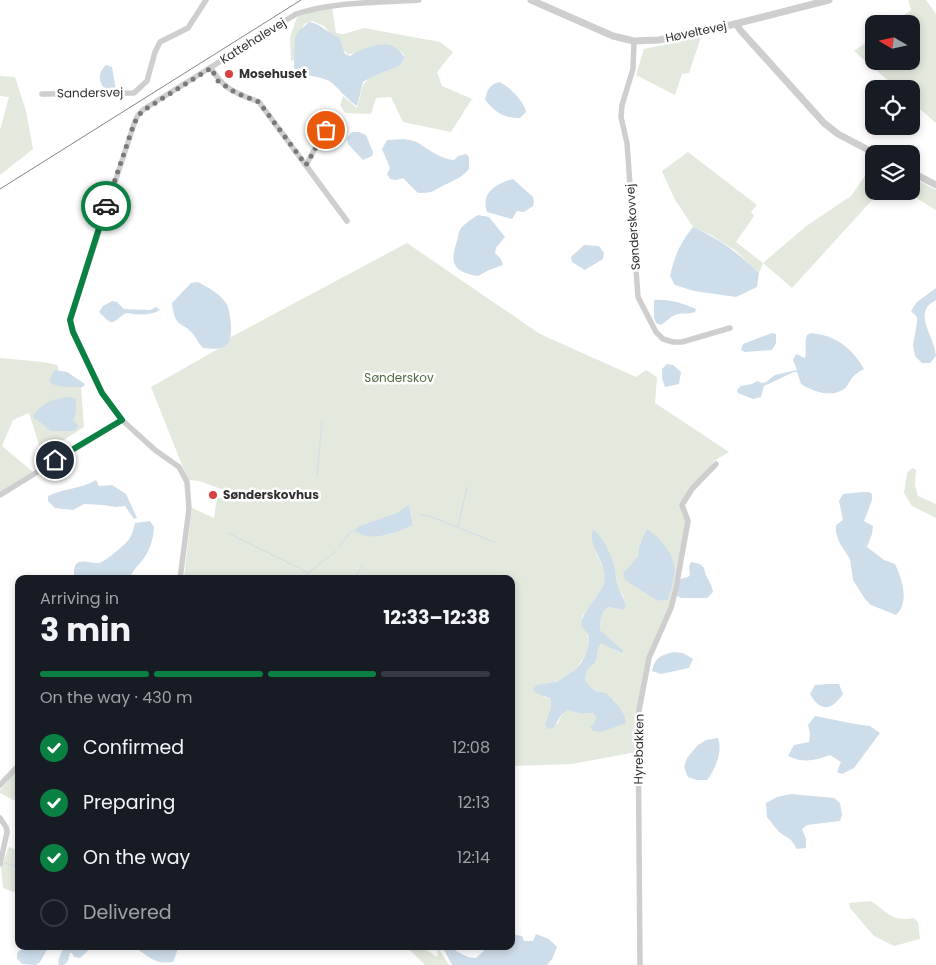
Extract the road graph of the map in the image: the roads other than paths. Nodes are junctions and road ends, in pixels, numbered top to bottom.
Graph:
1 (206, 0) edge
2 (419, 0) edge
3 (530, 0) edge
4 (829, 0) edge
5 (736, 24) junction
6 (634, 41) junction
7 (211, 68) junction
8 (42, 94) dead end
9 (333, 120) dead end
10 (865, 148) edge
11 (306, 165) junction
12 (920, 177) edge
13 (936, 185) edge
14 (347, 222) dead end
15 (730, 328) dead end
16 (122, 420) junction
17 (716, 464) dead end
18 (0, 495) edge
19 (181, 575) edge
20 (15, 769) edge
21 (0, 785) edge
22 (0, 818) edge
23 (0, 864) edge
24 (640, 965) edge

1 - 8 street, Sandersvej
2 - 7 street, Kattehalevej
3 - 6 street, Høveltevej
4 - 5 street
5 - 6 street, Høveltevej
5 - 10 street, Høveltevej
6 - 15 street, Sønderskovvej
7 - 11 street
7 - 16 street, Kattehalevej
9 - 11 street
11 - 14 street
12 - 13 street
16 - 18 street
16 - 19 street, Kattehalevej
17 - 24 street, Hyrebakken
20 - 21 street
22 - 23 street

